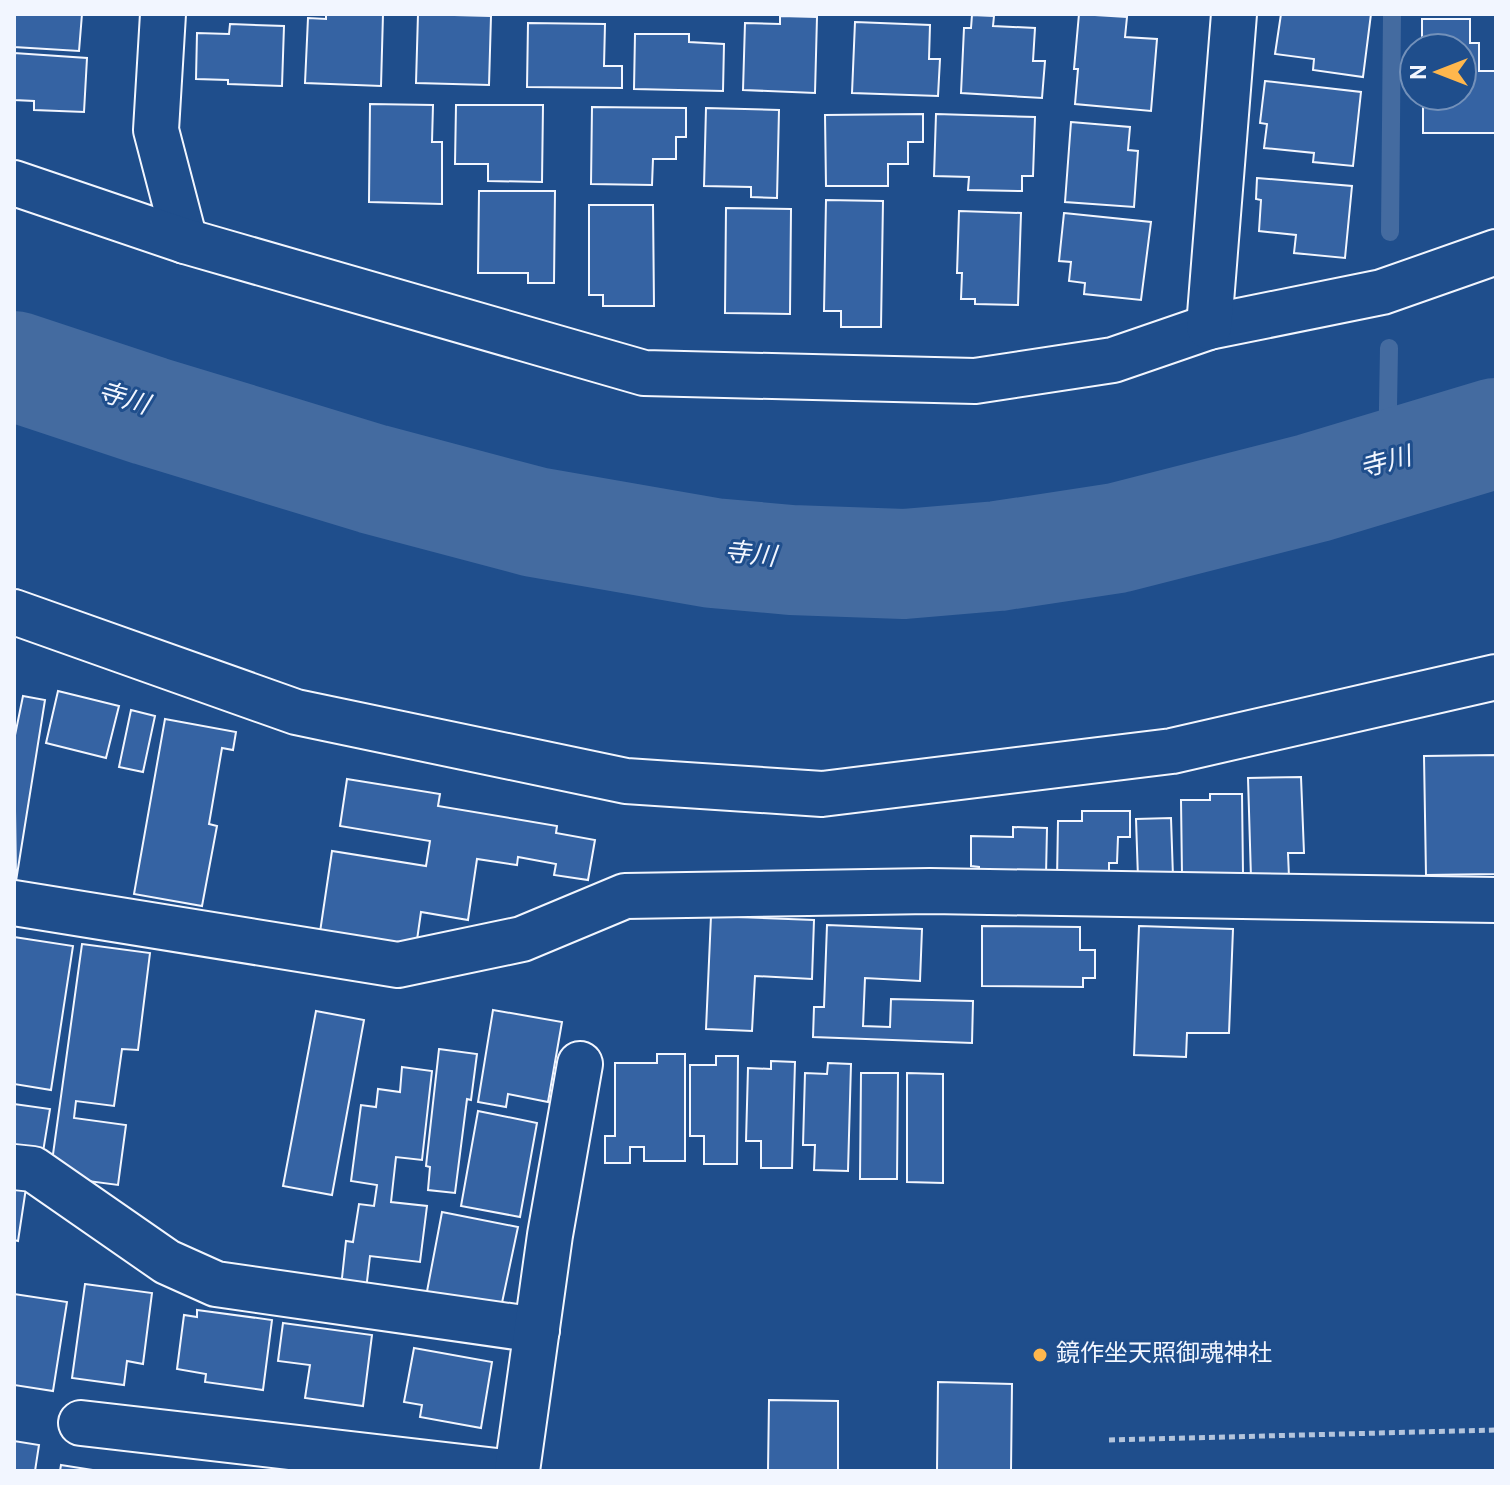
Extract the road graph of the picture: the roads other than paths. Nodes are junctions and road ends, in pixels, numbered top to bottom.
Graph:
1 (163, 14) edge
2 (1234, 14) edge
3 (14, 183) edge
4 (185, 241) junction
5 (1496, 252) edge
6 (1209, 327) junction
7 (14, 612) edge
8 (1496, 677) edge
9 (1496, 900) edge
10 (14, 903) edge
11 (580, 1064) dead end
12 (14, 1167) edge
13 (537, 1330) junction
14 (81, 1423) dead end
15 (497, 1471) edge
16 (517, 1471) edge

1 - 4 street
2 - 6 street
3 - 4 street
4 - 6 street
5 - 6 street
7 - 8 street
9 - 10 street
11 - 13 street
12 - 13 street
13 - 16 street
14 - 15 street

